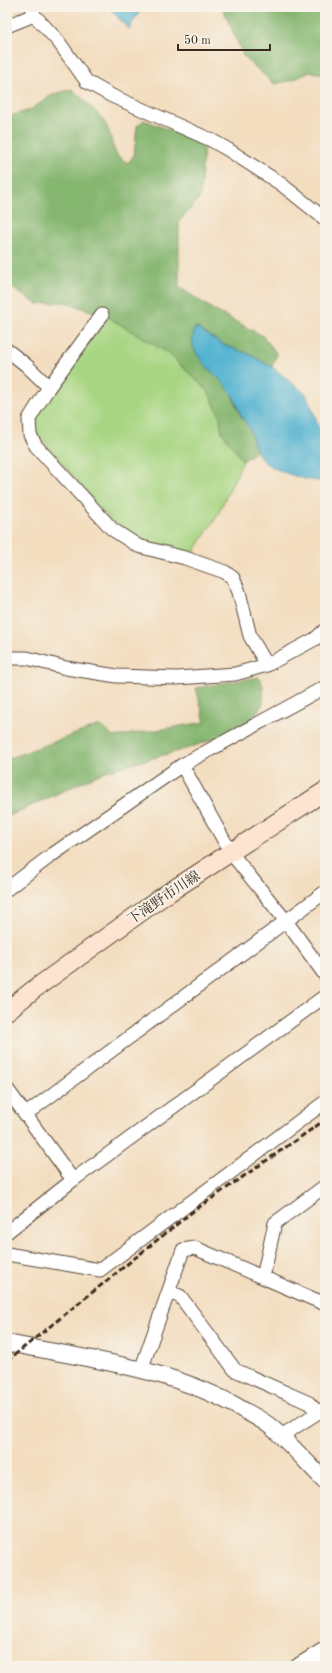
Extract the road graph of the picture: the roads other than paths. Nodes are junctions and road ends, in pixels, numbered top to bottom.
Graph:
1 (33, 11) edge
2 (7, 26) edge
3 (325, 219) edge
4 (102, 315) dead end
5 (7, 350) edge
6 (49, 387) junction
7 (325, 630) edge
8 (7, 658) edge
9 (267, 665) junction
10 (325, 687) edge
11 (182, 765) junction
12 (325, 791) edge
13 (231, 853) junction
14 (7, 889) edge
15 (325, 892) edge
16 (286, 921) junction
17 (325, 975) edge
18 (325, 996) edge
19 (7, 1011) edge
20 (7, 1089) edge
21 (325, 1102) edge
22 (26, 1114) junction
23 (73, 1180) junction
24 (325, 1186) edge
25 (7, 1232) edge
26 (7, 1254) edge
27 (263, 1277) junction
28 (168, 1292) junction
29 (325, 1304) edge
30 (7, 1343) edge
31 (141, 1370) junction
32 (322, 1410) edge
33 (281, 1436) junction
34 (325, 1481) edge
35 (325, 1650) edge
36 (299, 1666) edge

1 - 2 street
1 - 3 street
4 - 6 street
5 - 6 street
6 - 9 street
7 - 9 street
8 - 9 street
10 - 11 street
11 - 13 street
11 - 14 street
12 - 13 main road, 下滝野市川線
13 - 16 street
13 - 19 main road, 下滝野市川線
15 - 16 street
16 - 17 street
16 - 22 street
18 - 23 street
20 - 22 street
21 - 26 street
22 - 23 street
23 - 25 street
24 - 27 street
27 - 28 street
27 - 29 street
28 - 31 street
28 - 32 street
30 - 31 street
31 - 33 street
32 - 33 street
33 - 34 street
35 - 36 street

